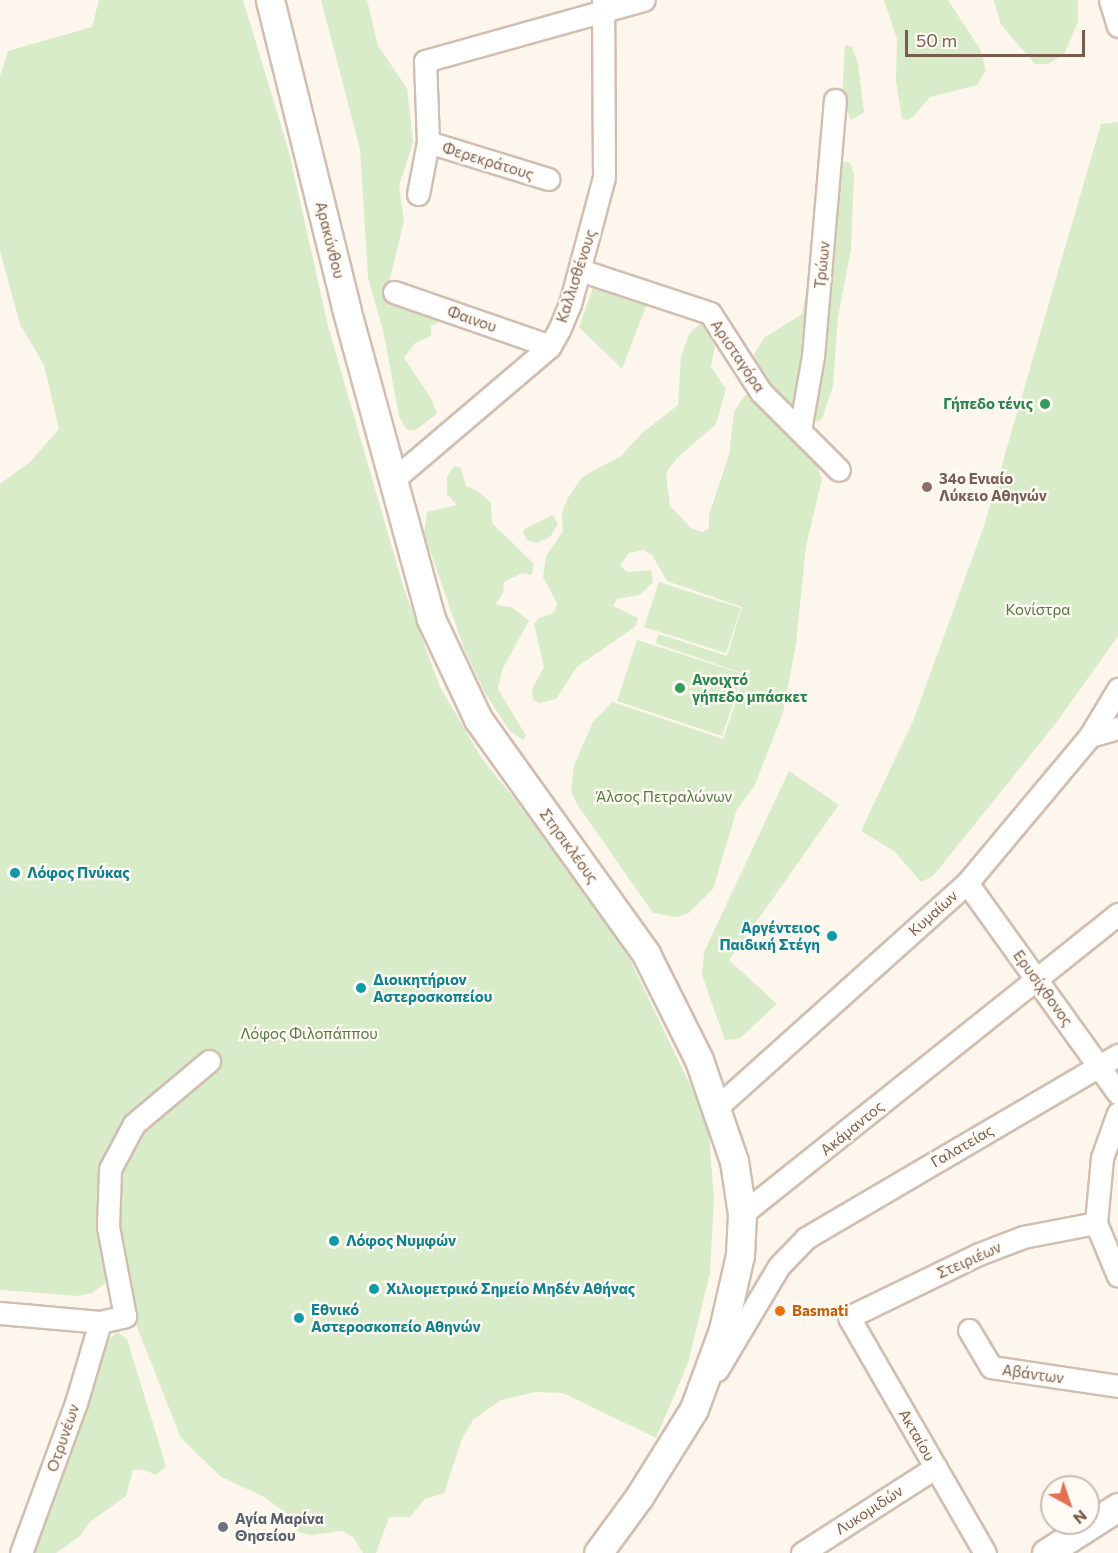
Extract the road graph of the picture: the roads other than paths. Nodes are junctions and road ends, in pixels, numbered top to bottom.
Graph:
1 (270, 0) edge
2 (644, 0) edge
3 (1110, 0) edge
4 (605, 5) edge
5 (1118, 26) edge
6 (835, 100) dead end
7 (428, 142) junction
8 (548, 179) dead end
9 (418, 194) dead end
10 (580, 270) junction
11 (393, 292) dead end
12 (550, 346) junction
13 (800, 430) junction
14 (839, 470) dead end
15 (394, 479) junction
16 (1118, 689) edge
17 (1118, 728) edge
18 (1090, 736) junction
19 (967, 883) junction
20 (1118, 914) edge
21 (1036, 978) junction
22 (1118, 1055) edge
23 (209, 1061) dead end
24 (1099, 1066) junction
25 (1118, 1094) edge
26 (716, 1108) junction
27 (1118, 1113) edge
28 (742, 1214) junction
29 (1096, 1223) junction
30 (1118, 1276) edge
31 (0, 1313) edge
32 (849, 1317) joint
33 (100, 1322) junction
34 (969, 1330) dead end
35 (1118, 1386) edge
36 (694, 1409) junction
37 (936, 1467) junction
38 (1118, 1507) edge
39 (21, 1553) edge
40 (598, 1553) edge
41 (802, 1553) edge
42 (985, 1553) edge
43 (1046, 1553) edge

1 - 15 street, Αρακύνθου
2 - 4 street
3 - 5 street
4 - 7 street
4 - 10 street, Καλλισθένους
6 - 13 street, Τρώων
7 - 8 street, Φερεκράτους
7 - 9 street
10 - 12 street, Καλλισθένους
10 - 13 street, Αρισταγόρα
11 - 12 street, Φαινου
12 - 15 street, Καλλισθένους
13 - 14 street, Αρισταγόρα
15 - 26 street, Στησικλέους
16 - 18 street, Κυμαίων
17 - 18 street
18 - 19 street, Κυμαίων
19 - 21 street, Ερυσίχθονος
19 - 26 street, Κυμαίων
20 - 21 street, Ακάμαντος
21 - 24 street, Ερυσίχθονος
21 - 28 street, Ακάμαντος
22 - 24 street, Γαλατείας
23 - 33 street
24 - 25 street, Ερυσίχθονος
24 - 36 street, Γαλατείας
26 - 28 street, Στησικλέους
27 - 29 street
28 - 36 street
29 - 30 street
29 - 32 street, Στειριέων
31 - 33 street
32 - 37 street, Ακταίου
33 - 39 street, Οτρυνέων
34 - 35 street, Αβάντων
36 - 40 street
37 - 41 street, Λυκομιδών
37 - 42 street, Ακταίου
38 - 43 street

